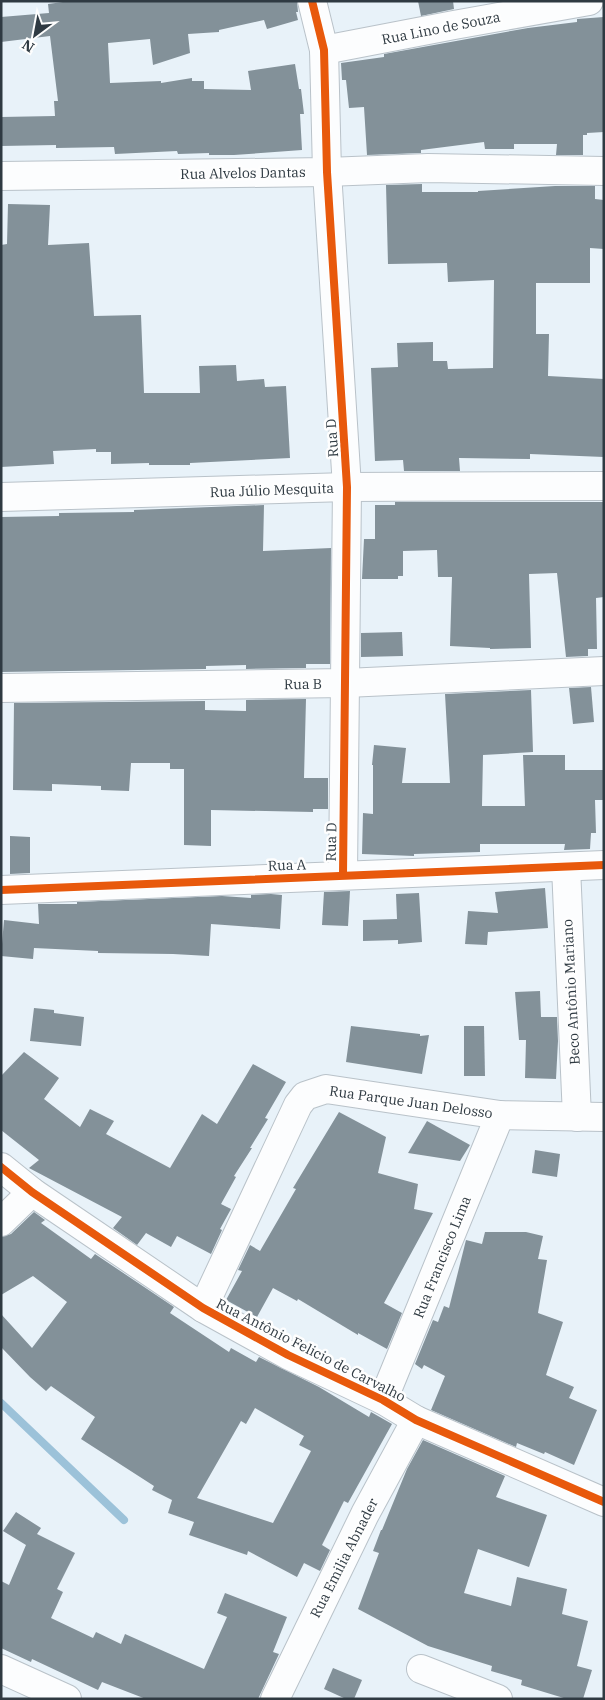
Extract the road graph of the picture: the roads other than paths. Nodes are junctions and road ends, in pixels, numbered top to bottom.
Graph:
1 (312, 1) edge
2 (589, 1) edge
3 (324, 50) junction
4 (604, 171) edge
5 (327, 172) junction
6 (1, 176) edge
7 (604, 486) edge
8 (347, 488) junction
9 (1, 497) edge
10 (604, 671) edge
11 (346, 683) junction
12 (1, 688) edge
13 (604, 865) edge
14 (566, 867) junction
15 (343, 875) junction
16 (1, 890) edge
17 (500, 1115) junction
18 (577, 1117) junction
19 (604, 1117) edge
20 (1, 1167) edge
21 (32, 1192) junction
22 (1, 1222) edge
23 (203, 1308) junction
24 (383, 1400) junction
25 (416, 1420) junction
26 (604, 1502) edge
27 (421, 1669) dead end
28 (1, 1670) edge
29 (67, 1699) edge
30 (276, 1699) edge
31 (498, 1699) edge

1 - 3 street, Rua D
2 - 3 street, Rua Lino de Souza
3 - 5 street, Rua D
4 - 5 street, Rua Alvelos Dantas
5 - 6 street, Rua Alvelos Dantas
5 - 8 street, Rua D
7 - 8 street, Rua Júlio Mesquita
8 - 9 street, Rua Júlio Mesquita
8 - 11 street, Rua D
10 - 11 street, Rua B
11 - 12 street, Rua B
11 - 15 street, Rua D
13 - 14 street, Rua A
14 - 15 street, Rua A
14 - 18 street, Beco Antônio Mariano
15 - 16 street, Rua A
17 - 18 street, Rua Parque Juan Delosso
17 - 23 street, Rua Parque Juan Delosso
17 - 24 street, Rua Francisco Lima
18 - 19 street, Rua Parque Juan Delosso
20 - 21 street, Rua Antônio Felicio de Carvalho
21 - 22 street
21 - 23 street, Rua Antônio Felicio de Carvalho
23 - 24 street, Rua Antônio Felicio de Carvalho
24 - 25 street, Rua Antônio Felicio de Carvalho
25 - 26 street, Rua Antônio Felicio de Carvalho
25 - 30 street, Rua Emilia Abnader
27 - 31 street
28 - 29 street

